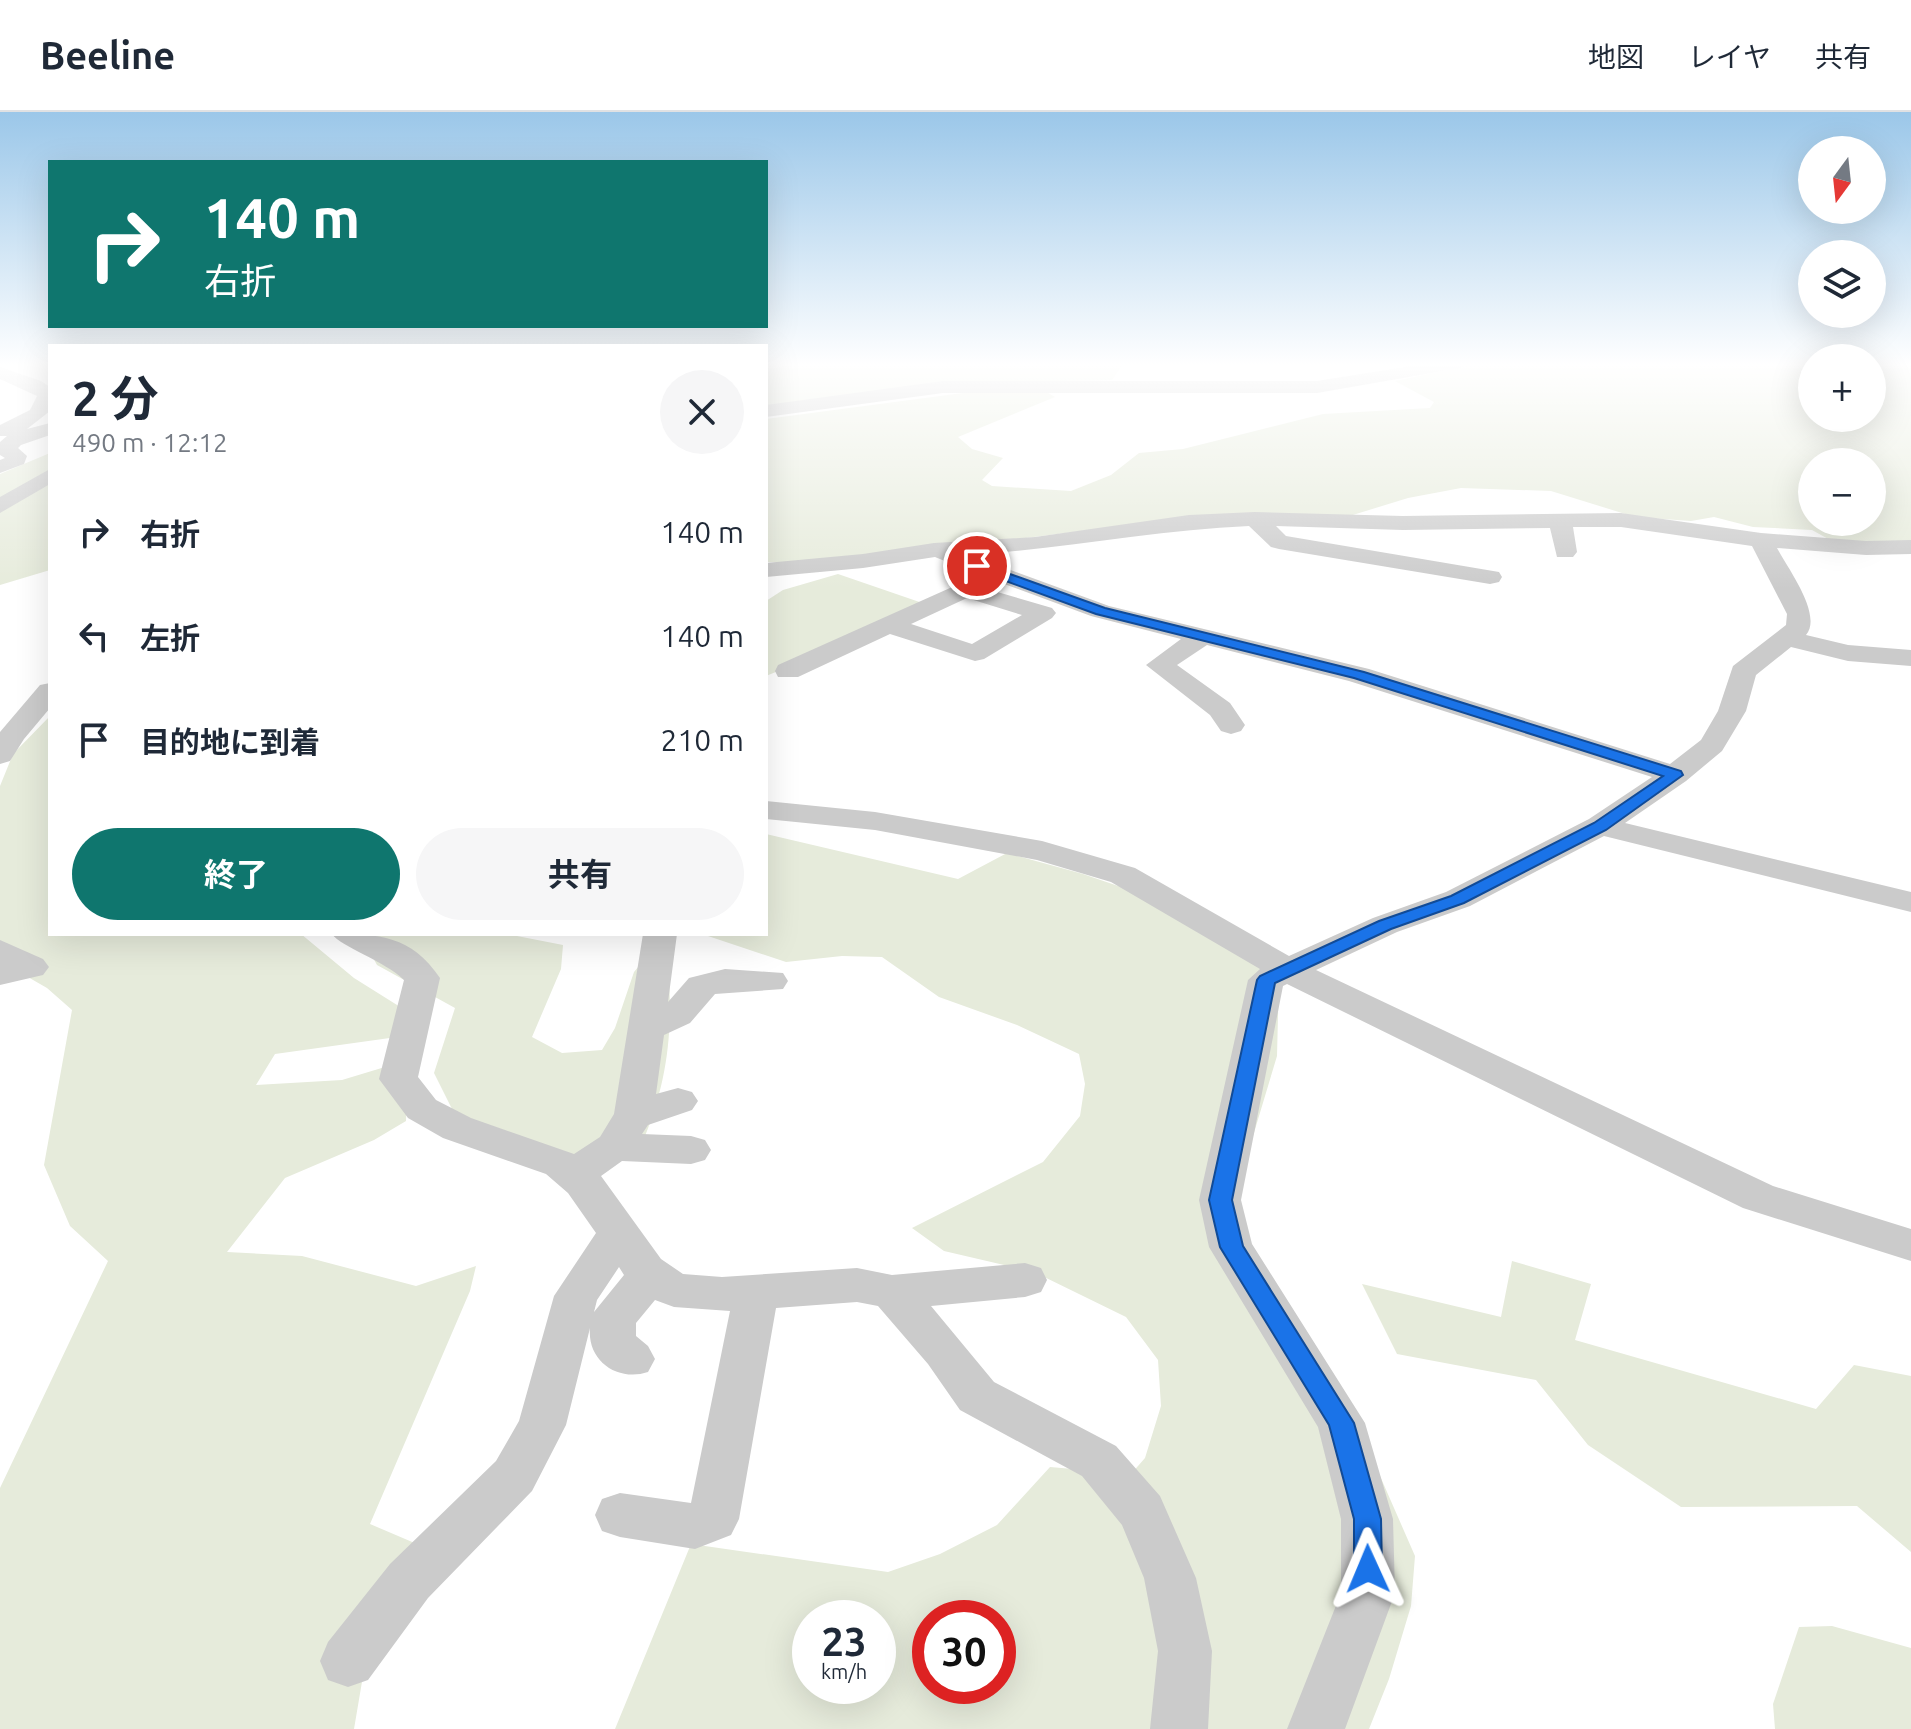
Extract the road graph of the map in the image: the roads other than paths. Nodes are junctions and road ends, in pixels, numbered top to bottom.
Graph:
1 (21, 438) edge
2 (0, 467) edge
3 (48, 475) edge
4 (48, 476) edge
5 (0, 484) edge
6 (0, 506) edge
7 (1255, 519) junction
8 (1560, 520) junction
9 (1761, 540) junction
10 (1911, 547) edge
11 (934, 550) junction
12 (1565, 552) dead end
13 (768, 570) edge
14 (999, 575) junction
15 (1490, 577) dead end
16 (966, 590) junction
17 (889, 625) junction
18 (1202, 637) junction
19 (1787, 637) junction
20 (1911, 658) edge
21 (788, 671) dead end
22 (48, 693) edge
23 (1231, 725) dead end
24 (0, 755) edge
25 (1675, 775) junction
26 (768, 810) edge
27 (1600, 826) junction
28 (1911, 902) edge
29 (354, 936) edge
30 (660, 936) edge
31 (0, 951) edge
32 (1287, 970) junction
33 (0, 974) edge
34 (770, 981) dead end
35 (646, 1029) junction
36 (678, 1101) dead end
37 (624, 1131) junction
38 (691, 1150) dead end
39 (573, 1174) junction
40 (620, 1231) junction
41 (1911, 1245) edge
42 (651, 1275) junction
43 (1025, 1280) dead end
44 (756, 1292) junction
45 (892, 1292) junction
46 (632, 1359) dead end
47 (620, 1515) dead end
48 (348, 1661) dead end
49 (1179, 1729) edge
50 (1316, 1729) edge

1 - 2 street
3 - 5 street
4 - 6 street
7 - 8 street
7 - 11 street
7 - 15 street
8 - 9 street
8 - 12 street
9 - 10 street
9 - 19 street
11 - 13 street
11 - 14 street
14 - 16 street
14 - 18 street
16 - 17 street
16 - 17 street
17 - 21 street
18 - 23 street
18 - 25 street
19 - 20 street
19 - 25 street
22 - 24 street
25 - 27 street
26 - 32 street
27 - 28 street
27 - 32 street
29 - 39 street
30 - 35 street
31 - 33 street
32 - 41 street
32 - 50 street
34 - 35 street
35 - 37 street
36 - 37 street
37 - 38 street
37 - 39 street
39 - 40 street
40 - 42 street
40 - 48 street
42 - 44 street
42 - 46 street
43 - 45 street
44 - 45 street
44 - 47 street
45 - 49 street

